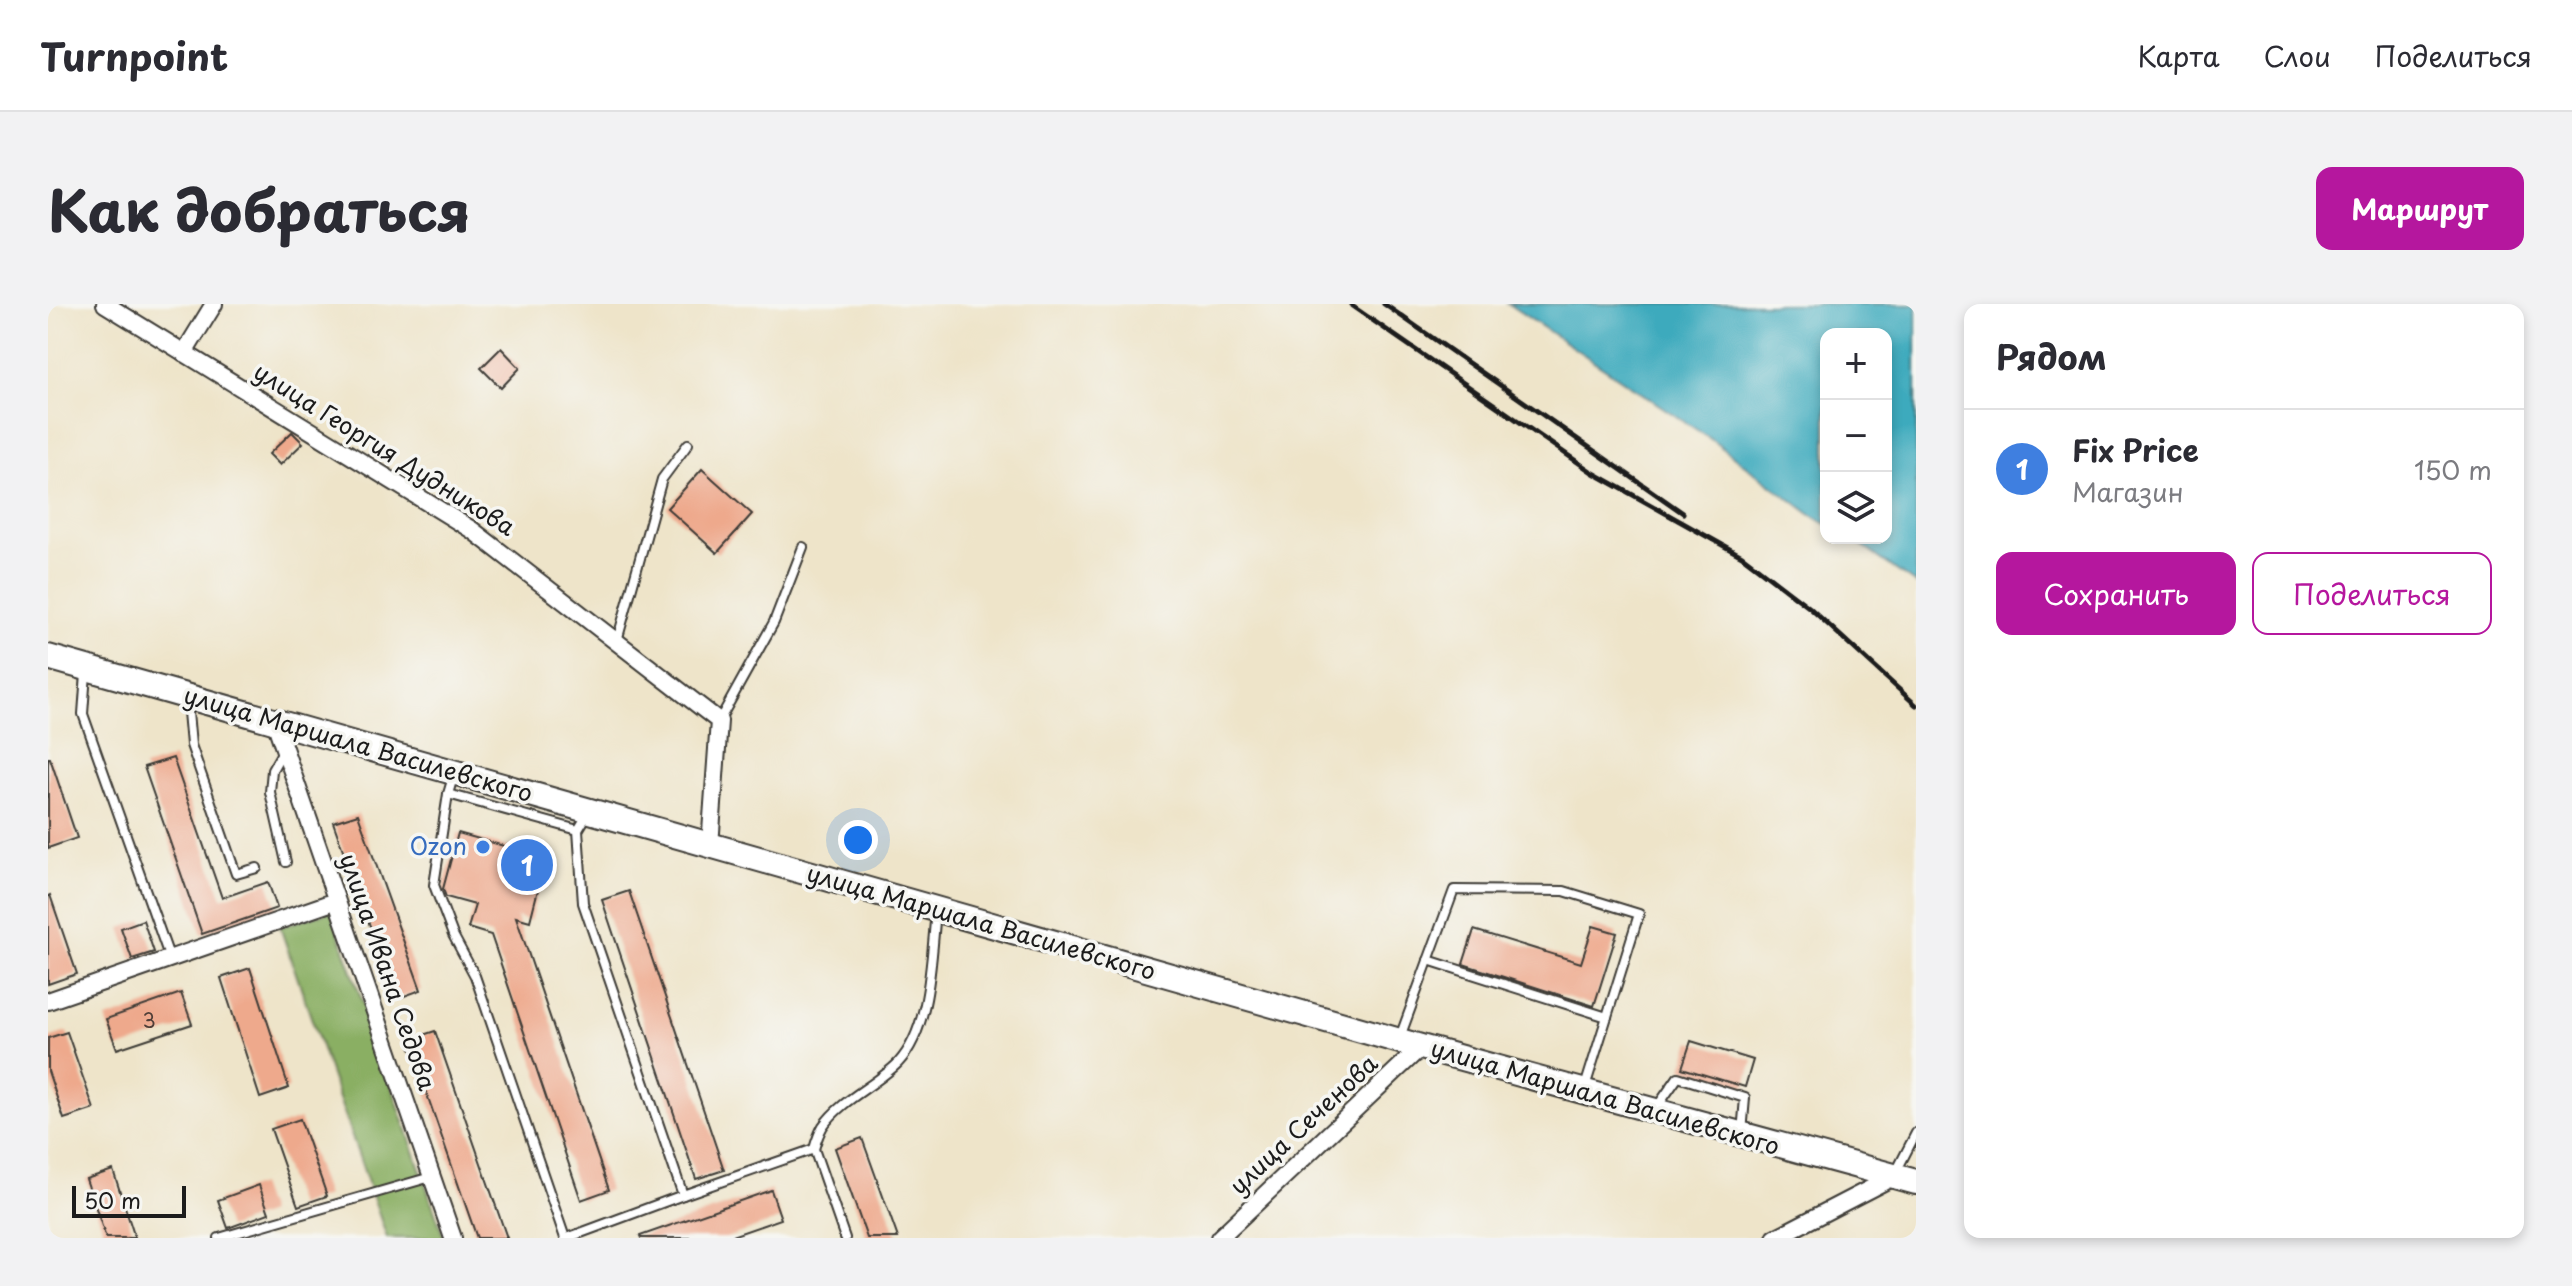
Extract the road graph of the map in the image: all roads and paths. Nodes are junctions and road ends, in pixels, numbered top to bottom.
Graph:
1 (105, 304) edge
2 (214, 304) edge
3 (184, 353) junction
4 (688, 444) dead end
5 (803, 547) dead end
6 (617, 642) junction
7 (48, 657) edge
8 (86, 668) junction
9 (187, 697) junction
10 (719, 721) junction
11 (275, 722) junction
12 (284, 748) junction
13 (451, 784) junction
14 (584, 821) junction
15 (710, 846) junction
16 (286, 862) dead end
17 (257, 868) dead end
18 (327, 904) dead end
19 (936, 910) junction
20 (170, 959) junction
21 (1428, 960) junction
22 (48, 1001) edge
23 (1607, 1017) junction
24 (1410, 1043) junction
25 (1584, 1092) junction
26 (1655, 1111) junction
27 (1916, 1133) edge
28 (1742, 1136) junction
29 (814, 1149) junction
30 (432, 1177) junction
31 (1905, 1180) edge
32 (683, 1195) junction
33 (219, 1238) edge
34 (453, 1238) edge
35 (566, 1238) edge
36 (845, 1238) edge
37 (1219, 1238) edge
38 (1775, 1238) edge

1 - 3 street, улица Георгия Дудникова
2 - 3 street
3 - 6 street, улица Георгия Дудникова
4 - 6 lane
5 - 10 lane
6 - 10 street, улица Георгия Дудникова
7 - 8 street, улица Маршала Василевского
8 - 9 street, улица Маршала Василевского
8 - 20 lane
9 - 11 street, улица Маршала Василевского
9 - 17 lane
10 - 15 street
11 - 12 street, улица Ивана Седова
11 - 13 street, улица Маршала Василевского
12 - 16 lane
12 - 30 street, улица Ивана Седова
13 - 14 street, улица Маршала Василевского
13 - 35 lane
14 - 15 street, улица Маршала Василевского
14 - 32 lane
15 - 19 street, улица Маршала Василевского
18 - 20 street
19 - 24 street, улица Маршала Василевского
19 - 29 lane
20 - 22 street
21 - 23 lane
21 - 23 lane
21 - 24 lane
23 - 25 lane
24 - 25 street, улица Маршала Василевского
24 - 37 street, улица Сеченова
25 - 26 street, улица Маршала Василевского
26 - 28 street, улица Маршала Василевского
26 - 28 lane
27 - 31 lane
28 - 31 street, улица Маршала Василевского
29 - 32 lane
29 - 36 lane
30 - 33 lane
30 - 34 street, улица Ивана Седова
31 - 38 street
32 - 35 lane

